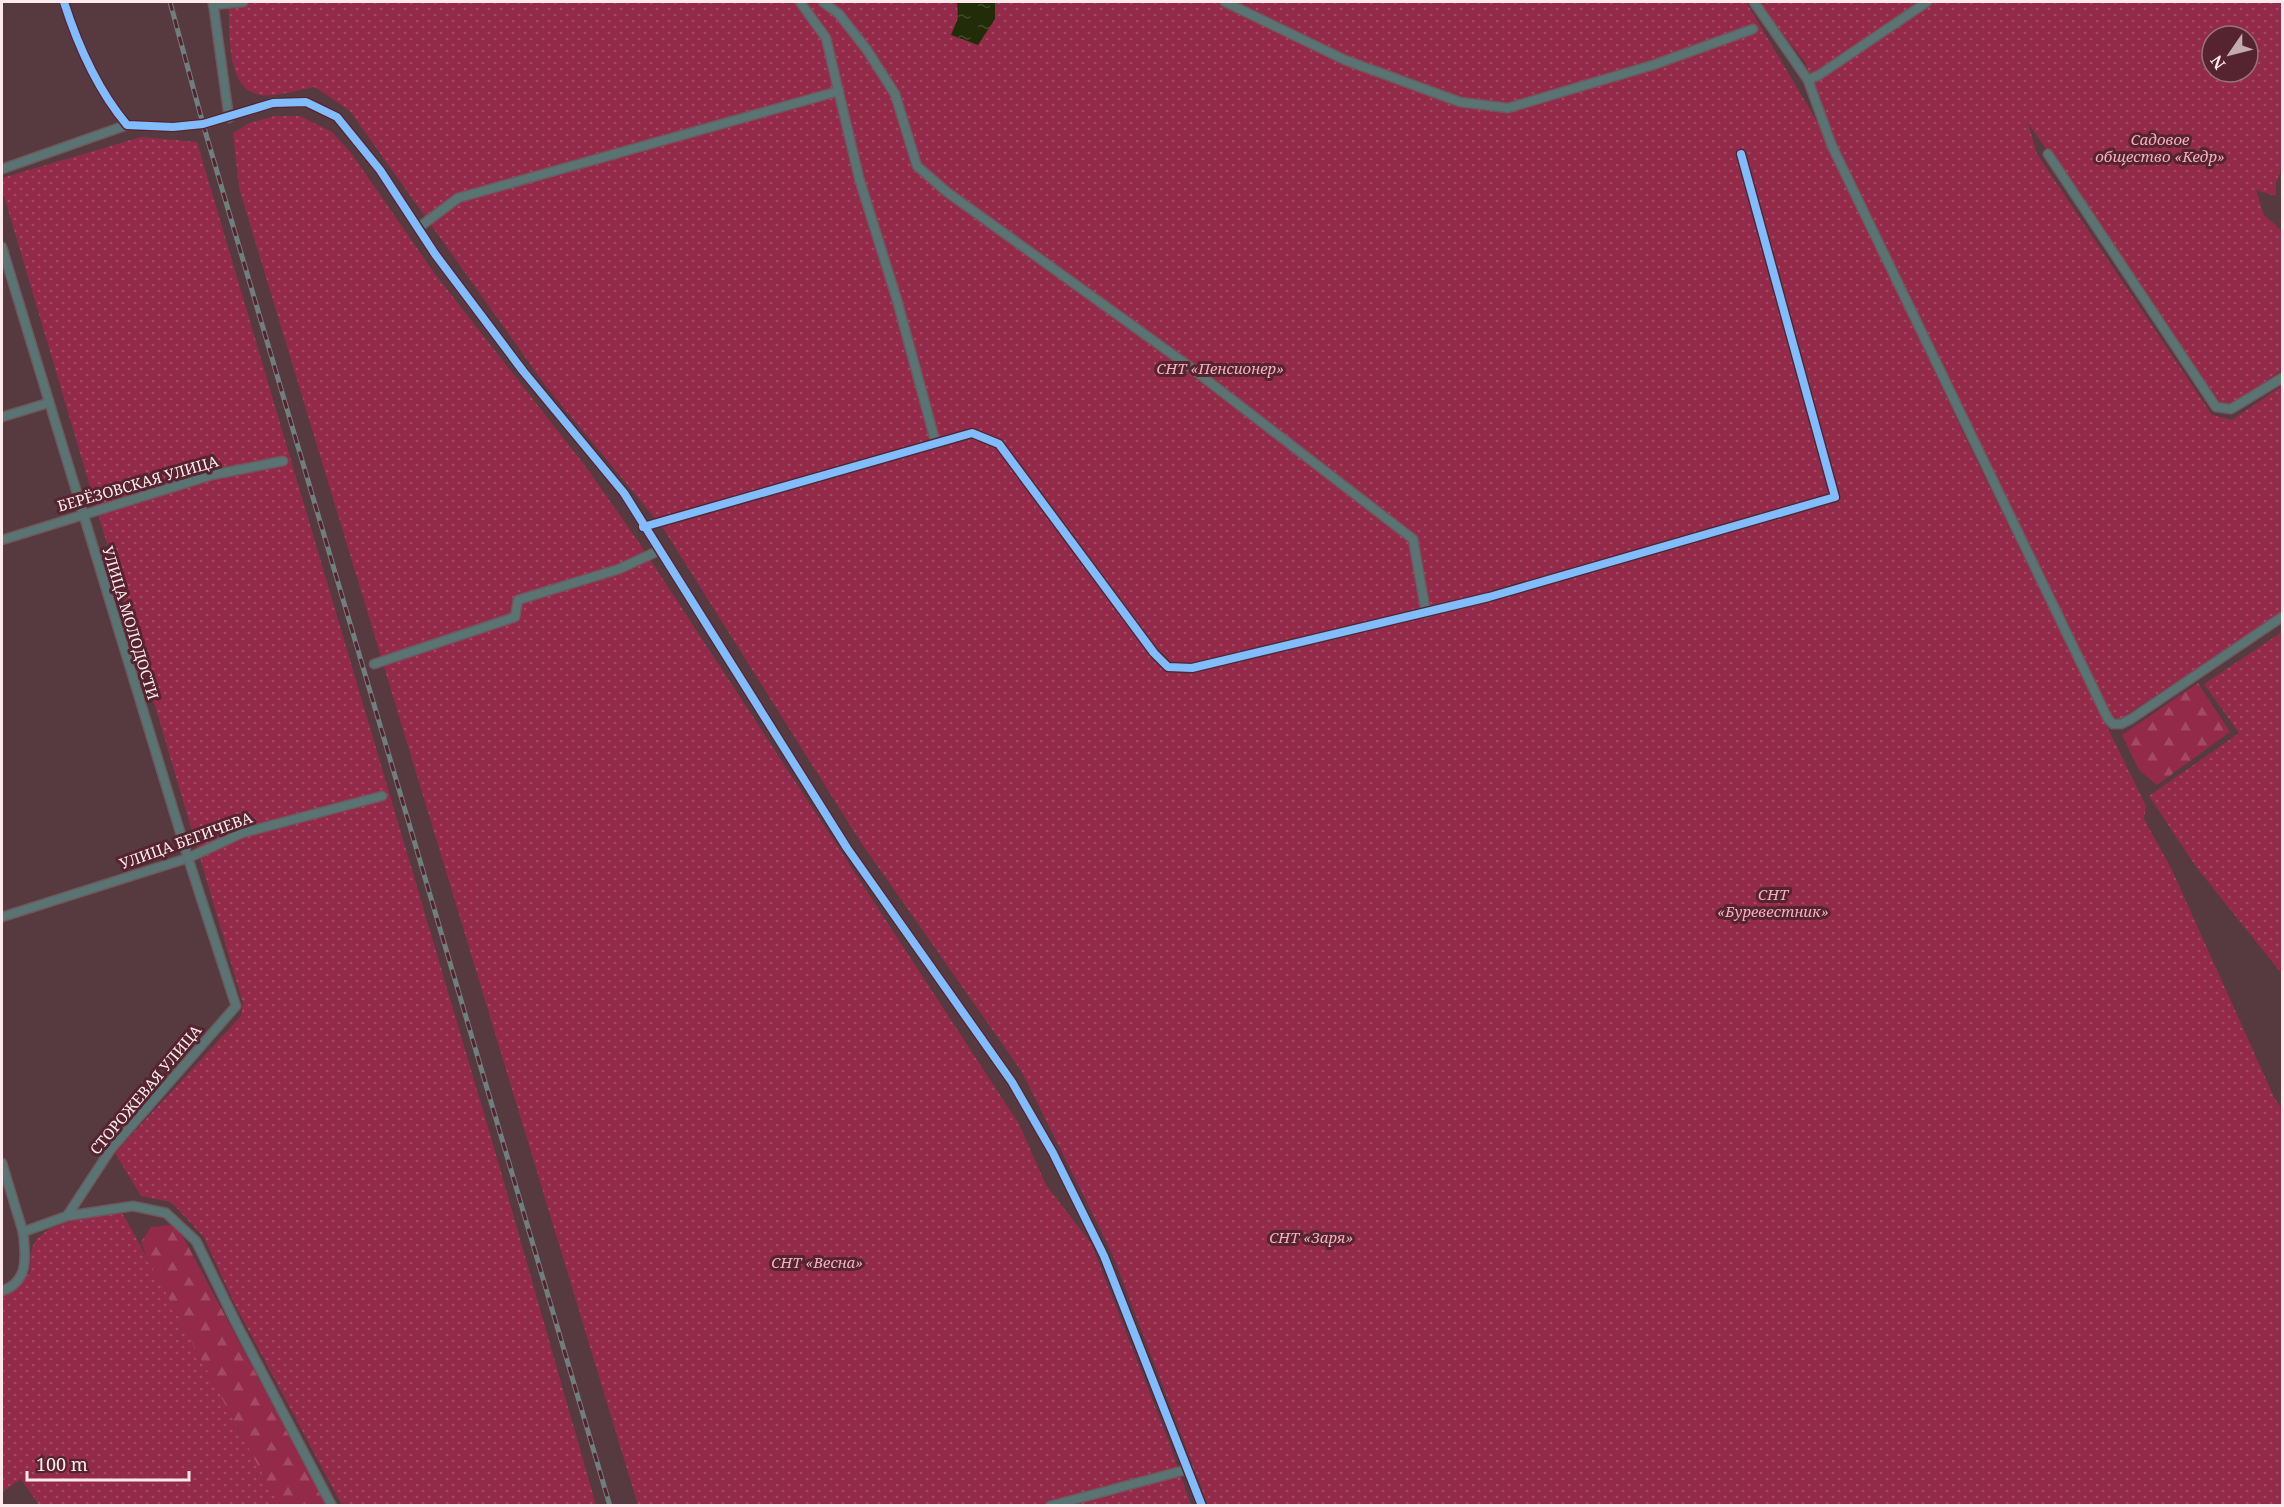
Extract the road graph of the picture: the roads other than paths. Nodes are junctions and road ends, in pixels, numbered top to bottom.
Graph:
1 (64, 2) edge
2 (243, 2) edge
3 (800, 2) edge
4 (823, 2) edge
5 (1226, 2) edge
6 (1754, 2) edge
7 (1927, 2) edge
8 (213, 3) edge
9 (1753, 29) dead end
10 (1808, 80) junction
11 (838, 91) junction
12 (229, 118) junction
13 (127, 125) junction
14 (1741, 154) dead end
15 (2048, 154) dead end
16 (2, 169) edge
17 (418, 228) junction
18 (2, 247) edge
19 (2283, 378) edge
20 (48, 403) junction
21 (2, 417) edge
22 (936, 444) junction
23 (283, 461) dead end
24 (82, 514) junction
25 (643, 526) junction
26 (2, 540) edge
27 (658, 550) junction
28 (1426, 613) junction
29 (2283, 617) edge
30 (374, 664) dead end
31 (382, 796) dead end
32 (188, 858) junction
33 (2, 917) edge
34 (236, 1006) joint
35 (2, 1162) edge
36 (67, 1216) junction
37 (23, 1232) junction
38 (2, 1291) edge
39 (1189, 1469) junction
40 (332, 1506) edge
41 (1050, 1506) edge
42 (1202, 1506) edge

1 - 13 street
2 - 8 street
3 - 11 street
4 - 28 street
5 - 9 street
6 - 10 street
7 - 10 street
8 - 12 street
10 - 29 street
11 - 17 street
11 - 22 street
12 - 13 street
12 - 17 street
13 - 16 street
14 - 28 street
15 - 19 street
17 - 25 street
18 - 20 street, УЛИЦА МОЛОДОСТИ
20 - 21 street
20 - 24 street, УЛИЦА МОЛОДОСТИ
22 - 25 street
22 - 28 street
23 - 24 street, БЕРЁЗОВСКАЯ УЛИЦА
24 - 26 street, БЕРЁЗОВСКАЯ УЛИЦА
24 - 32 street, УЛИЦА МОЛОДОСТИ
25 - 27 street
27 - 30 street
27 - 39 street
31 - 32 street, УЛИЦА БЕГИЧЕВА
32 - 33 street, УЛИЦА БЕГИЧЕВА
32 - 34 street, УЛИЦА МОЛОДОСТИ
34 - 36 street, СТОРОЖЕВАЯ УЛИЦА
35 - 37 street
36 - 37 street
36 - 40 street
37 - 38 street
39 - 41 street
39 - 42 street

